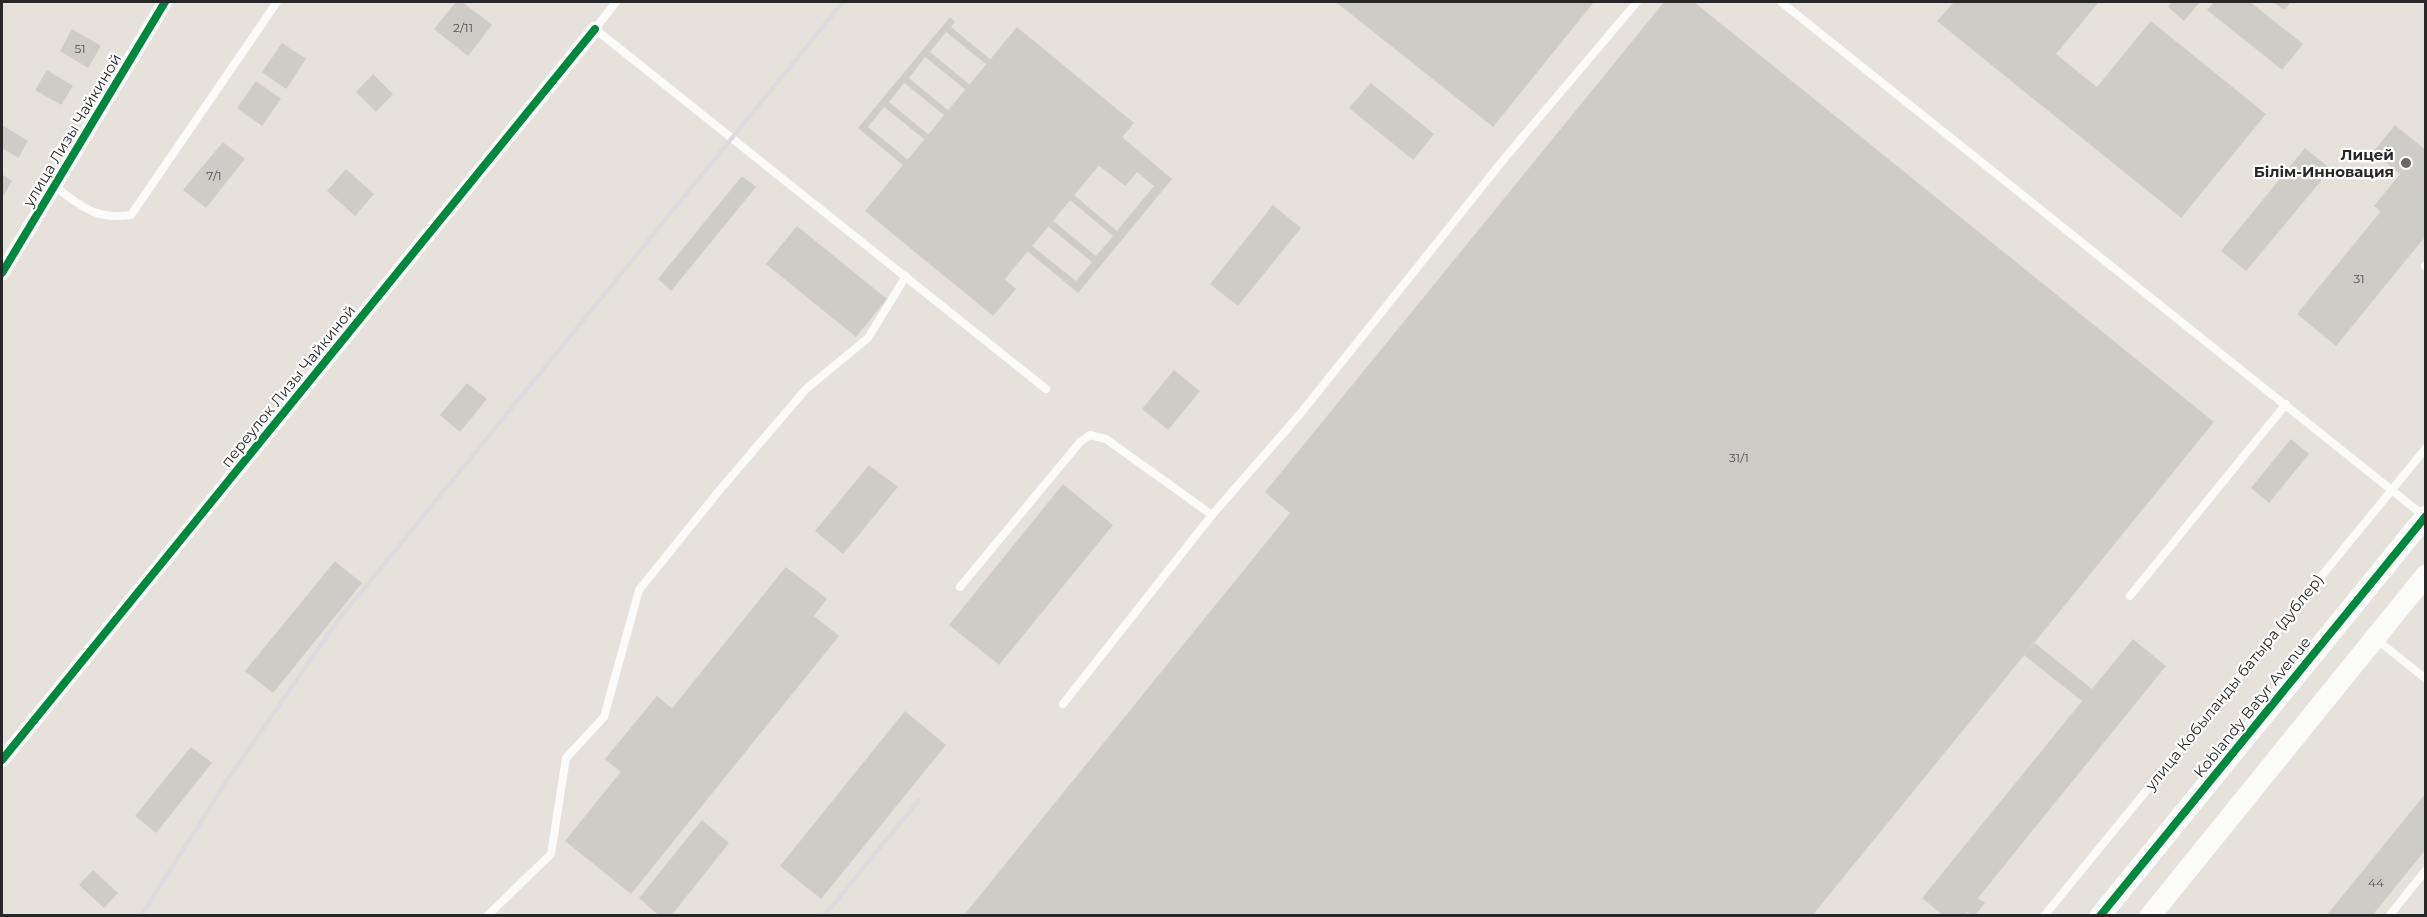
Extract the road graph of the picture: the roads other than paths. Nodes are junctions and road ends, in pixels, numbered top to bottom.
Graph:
1 (165, 2) edge
2 (616, 2) edge
3 (1637, 2) edge
4 (1781, 2) edge
5 (274, 3) edge
6 (595, 29) junction
7 (54, 186) junction
8 (2, 273) edge
9 (906, 276) junction
10 (1046, 389) dead end
11 (2286, 404) junction
12 (2426, 448) edge
13 (2391, 489) junction
14 (1212, 515) junction
15 (2425, 517) edge
16 (2426, 575) edge
17 (960, 587) dead end
18 (2130, 596) dead end
19 (2375, 638) junction
20 (2426, 679) edge
21 (1064, 704) dead end
22 (2, 760) edge
23 (2426, 870) edge
24 (487, 915) edge
25 (2044, 915) edge
26 (2100, 915) edge
27 (2150, 915) edge
28 (2389, 915) edge

1 - 7 street, улица Лизы Чайкиной
2 - 6 lane, переулок Лизы Чайкиной
3 - 14 lane
4 - 11 lane
5 - 7 lane
6 - 9 lane
6 - 22 street, переулок Лизы Чайкиной
7 - 8 street, улица Лизы Чайкиной
9 - 10 lane
9 - 24 lane
11 - 13 lane
11 - 18 lane
12 - 13 lane, улица Кобыланды батыра (дублер)
13 - 15 lane
13 - 25 lane, улица Кобыланды батыра (дублер)
14 - 17 lane
14 - 21 lane
15 - 26 street, Koblandy Batyr Avenue
16 - 19 street
19 - 20 lane
19 - 27 street
23 - 28 lane

